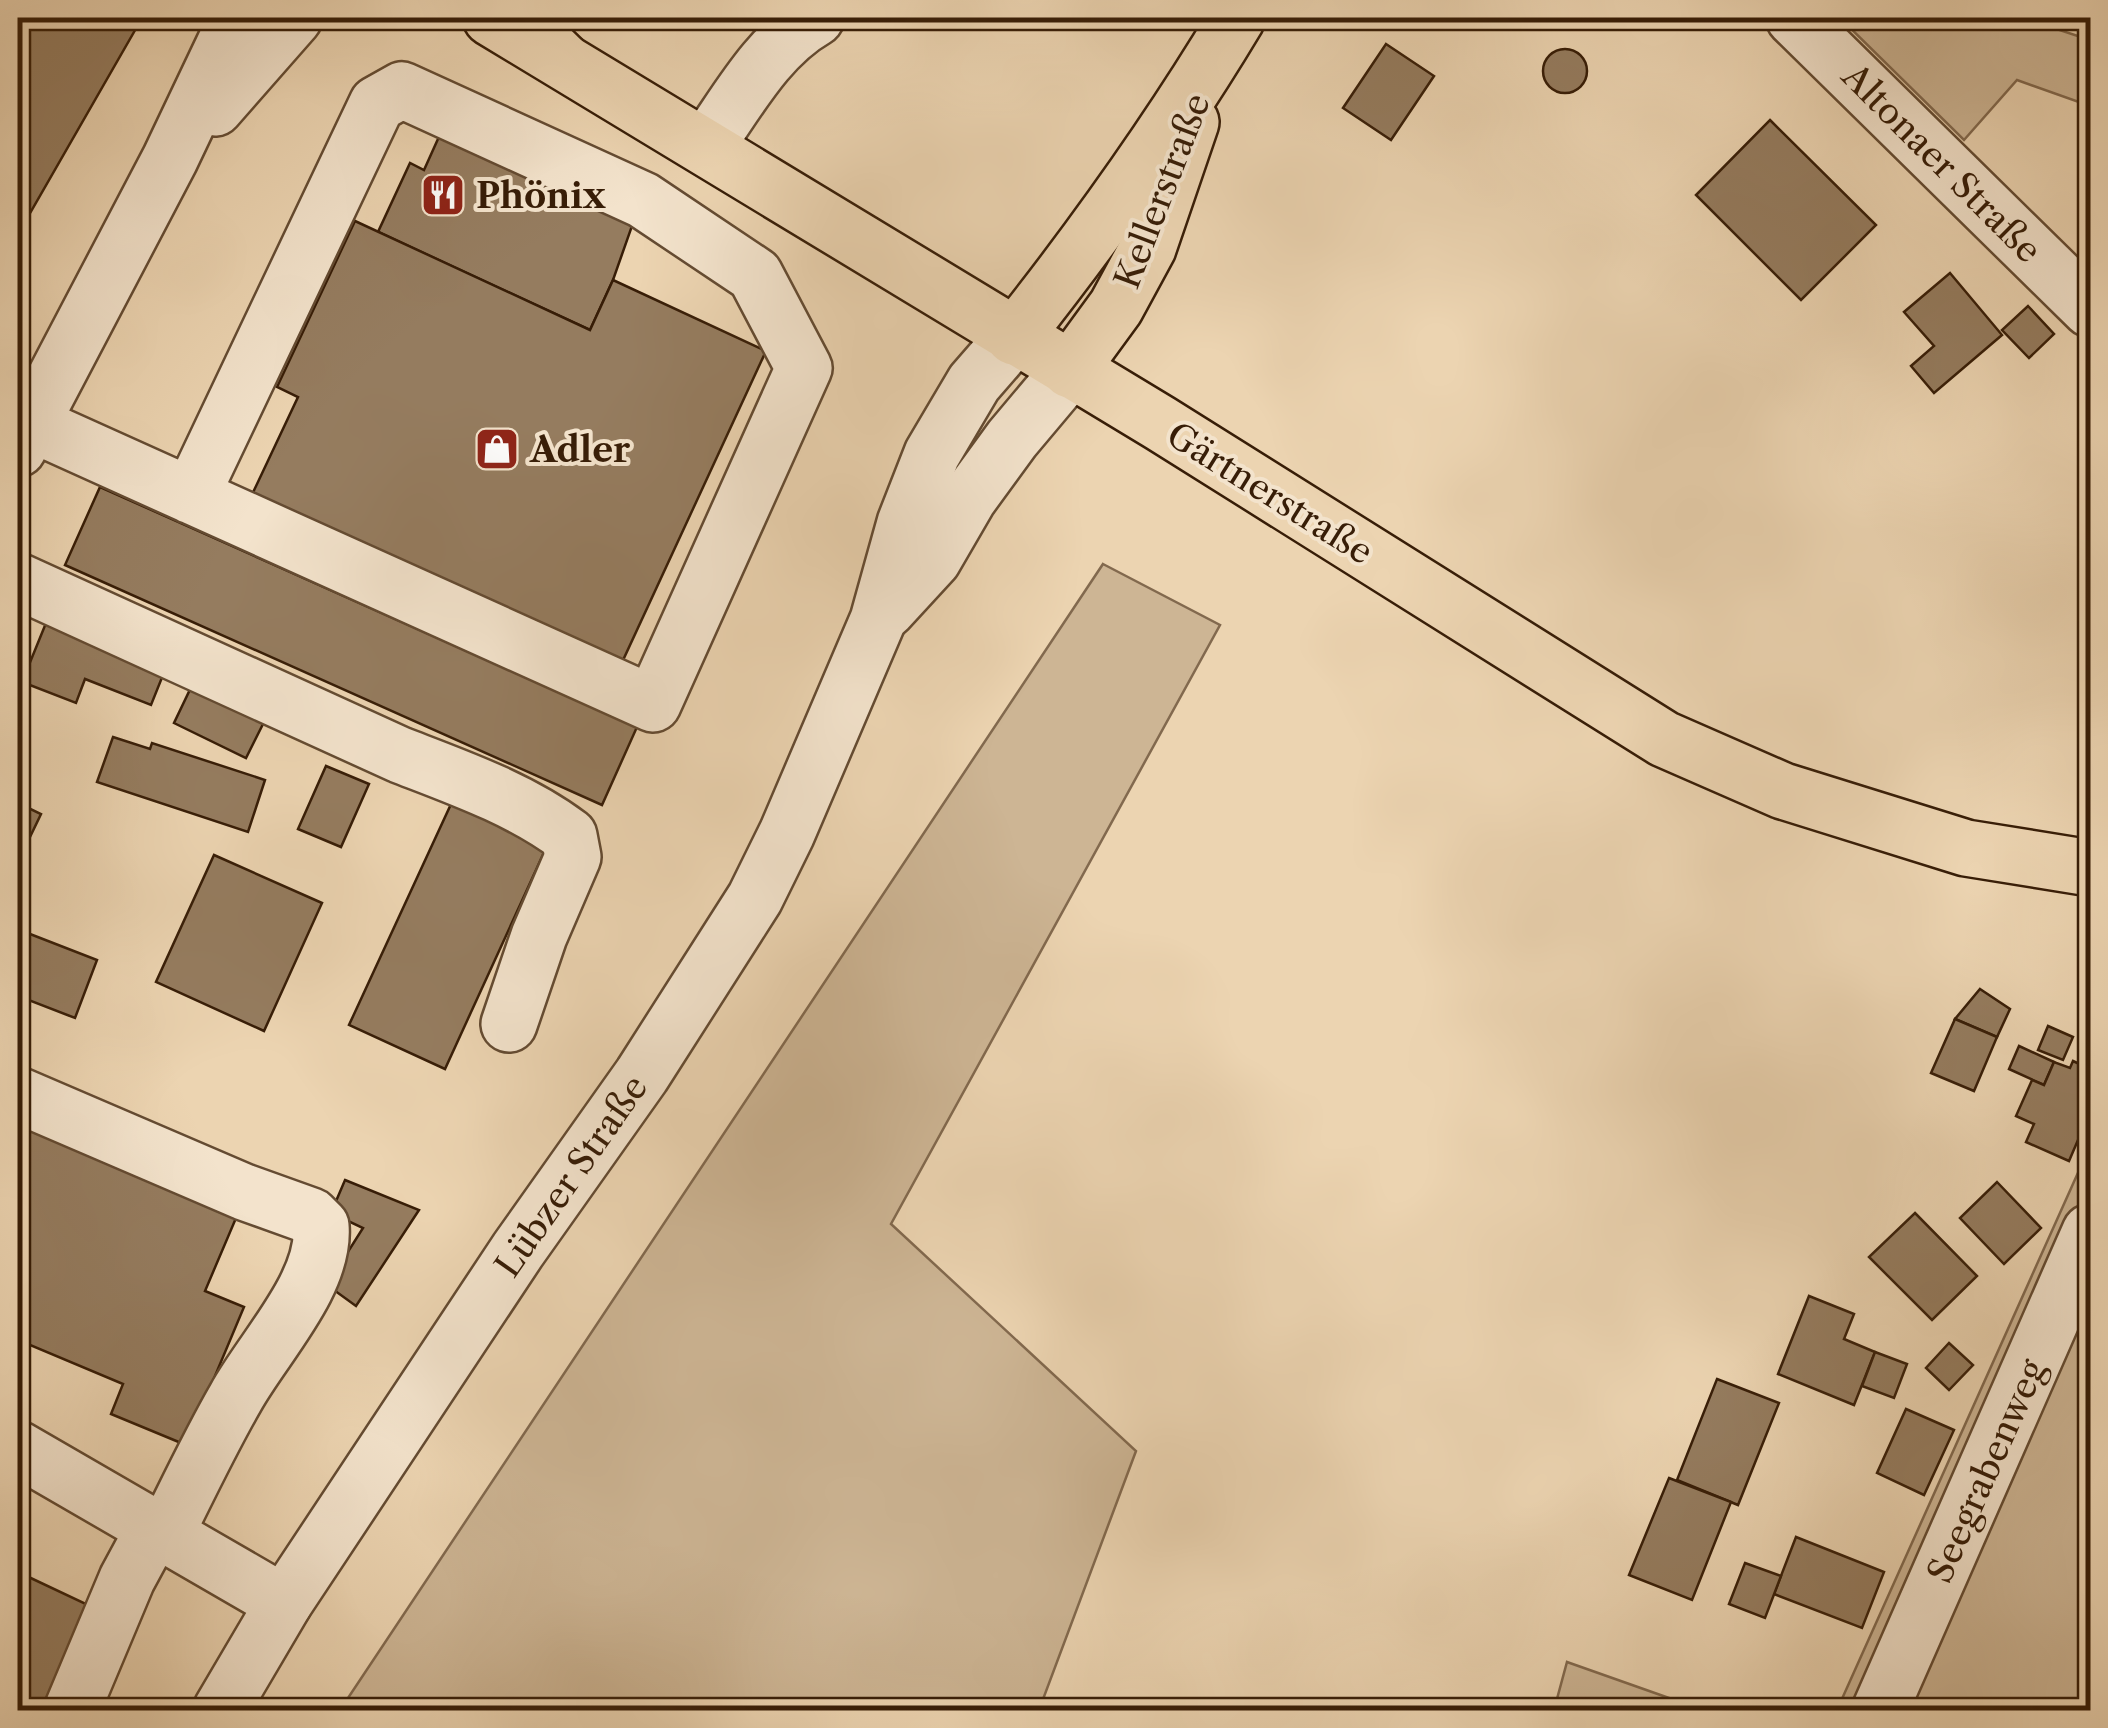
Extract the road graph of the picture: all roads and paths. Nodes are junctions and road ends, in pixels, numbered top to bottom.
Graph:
1 (237, 18) edge
2 (294, 18) edge
3 (492, 18) edge
4 (519, 18) edge
5 (816, 18) edge
6 (1794, 18) edge
7 (1225, 38) edge
8 (562, 60) junction
9 (706, 146) junction
10 (170, 159) junction
11 (2090, 309) edge
12 (1014, 337) junction
13 (1070, 370) junction
14 (24, 436) edge
15 (191, 496) junction
16 (18, 582) edge
17 (878, 620) junction
18 (2090, 868) edge
19 (510, 1024) dead end
20 (18, 1094) edge
21 (2090, 1232) edge
22 (18, 1448) edge
23 (159, 1532) junction
24 (284, 1603) junction
25 (72, 1710) edge
26 (221, 1710) edge
27 (1880, 1710) edge

1 - 10 street
2 - 10 street
3 - 8 main road, Gärtnerstraße
4 - 8 main road
5 - 9 street
6 - 11 street, Altonaer Straße
7 - 12 main road, Kellerstraße
7 - 13 main road, Kellerstraße
8 - 9 main road, Gärtnerstraße
9 - 12 main road, Gärtnerstraße
10 - 14 street
12 - 13 main road, Gärtnerstraße
12 - 17 street, Lübzer Straße
13 - 17 street, Lübzer Straße
13 - 18 main road, Gärtnerstraße
14 - 15 street
15 - 15 street
16 - 19 street
17 - 24 street, Lübzer Straße
20 - 23 street
21 - 27 street, Seegrabenweg
22 - 23 street
23 - 24 street
23 - 25 street
24 - 26 street, Lübzer Straße

